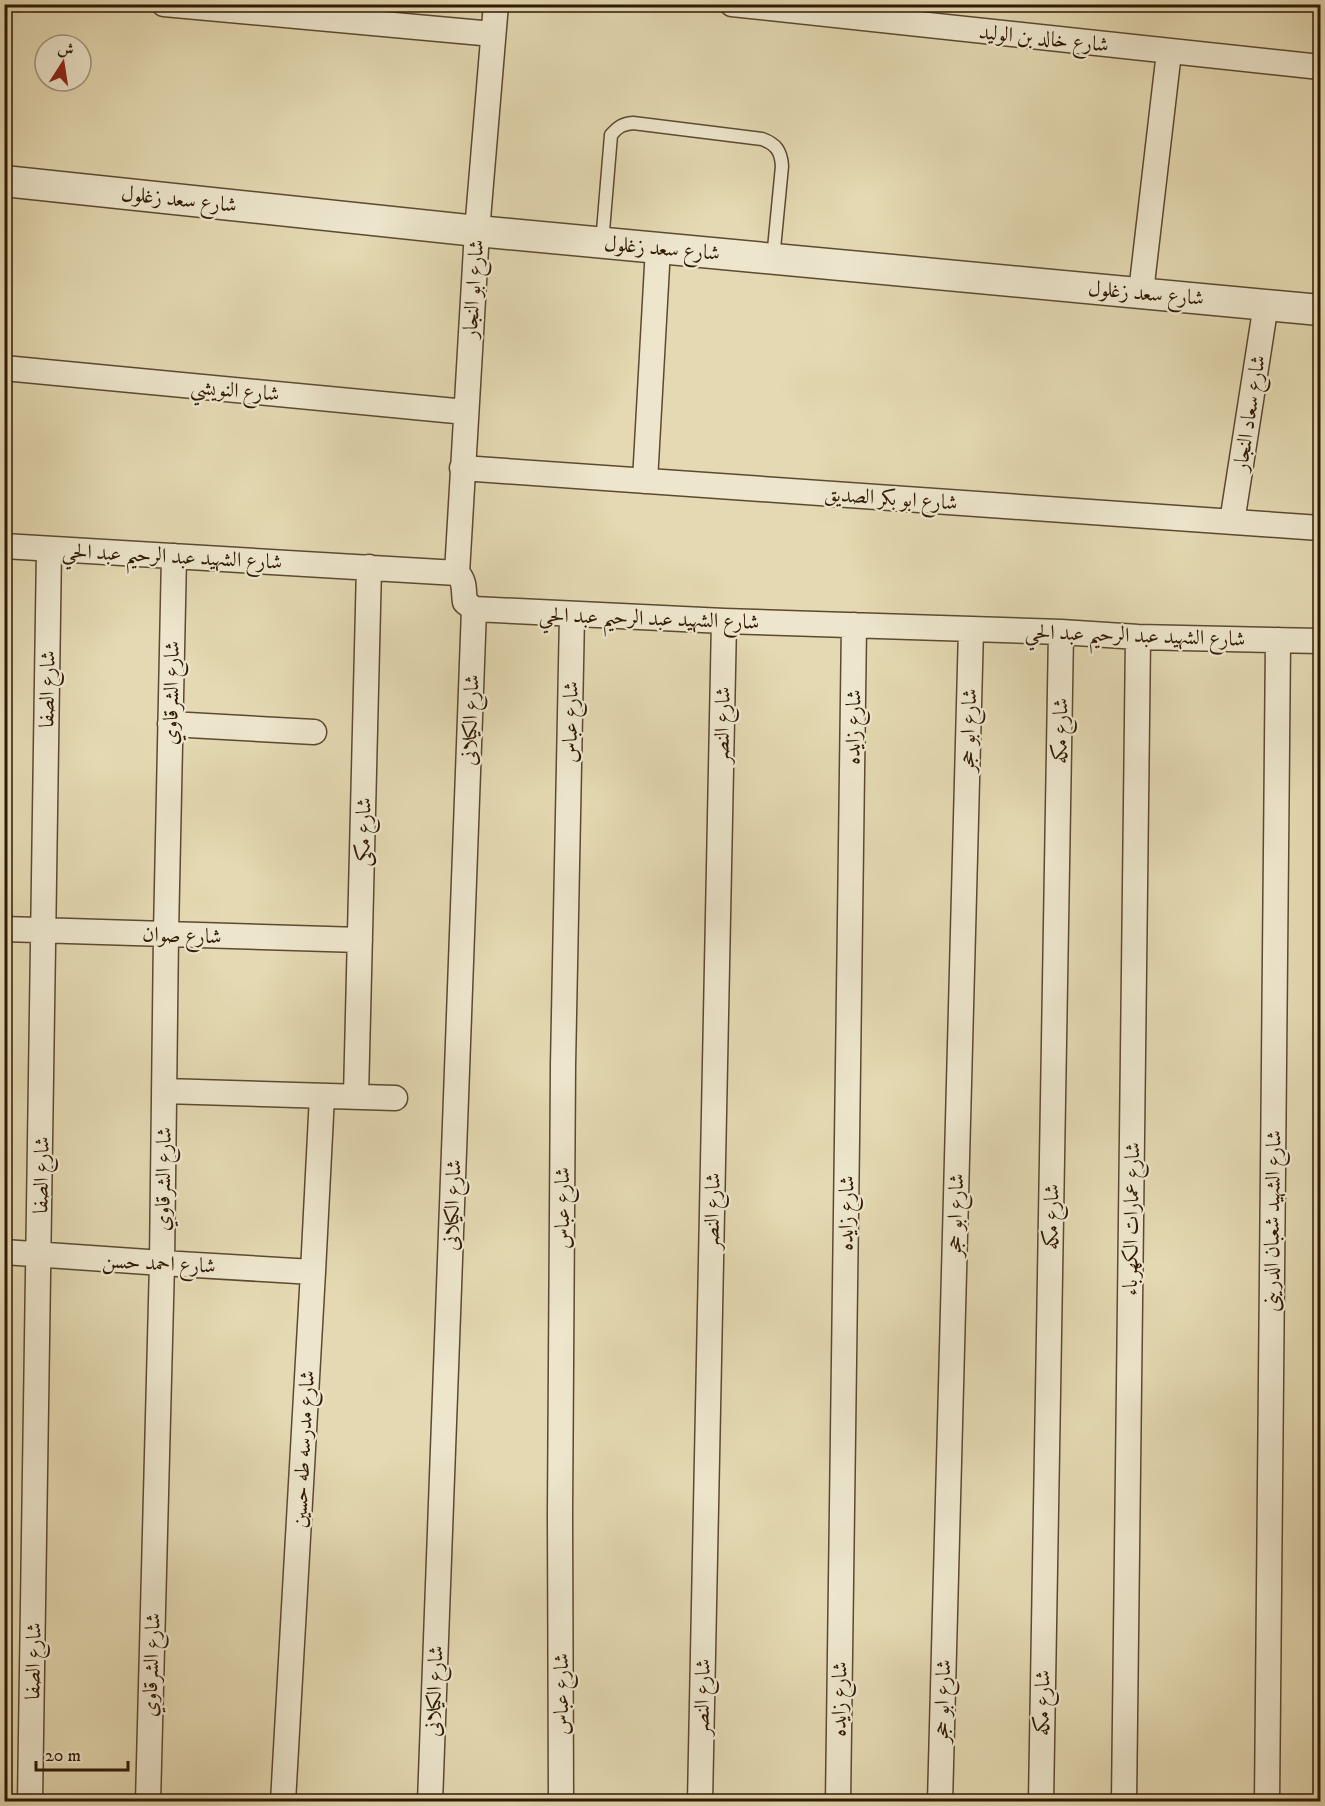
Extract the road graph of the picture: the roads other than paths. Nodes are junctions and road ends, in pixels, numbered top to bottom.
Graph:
1 (164, 4) edge
2 (496, 4) edge
3 (732, 4) edge
4 (493, 34) junction
5 (1169, 51) junction
6 (1320, 67) edge
7 (4, 181) edge
8 (477, 231) junction
9 (602, 243) junction
10 (658, 248) junction
11 (773, 258) junction
12 (1141, 292) junction
13 (1266, 304) junction
14 (1320, 309) edge
15 (4, 368) edge
16 (466, 412) junction
17 (462, 468) junction
18 (645, 481) junction
19 (1232, 522) junction
20 (1320, 528) edge
21 (4, 546) edge
22 (49, 549) junction
23 (174, 556) junction
24 (369, 567) junction
25 (458, 573) junction
26 (474, 609) junction
27 (572, 615) junction
28 (724, 621) junction
29 (854, 624) junction
30 (971, 629) junction
31 (1061, 632) junction
32 (1138, 637) junction
33 (1278, 640) junction
34 (1320, 641) edge
35 (170, 724) junction
36 (314, 732) dead end
37 (4, 929) edge
38 (44, 930) junction
39 (166, 934) junction
40 (360, 940) junction
41 (164, 1091) junction
42 (322, 1096) junction
43 (356, 1096) junction
44 (395, 1098) dead end
45 (4, 1252) edge
46 (39, 1255) junction
47 (162, 1263) junction
48 (314, 1272) junction
49 (30, 1802) edge
50 (147, 1802) edge
51 (283, 1802) edge
52 (430, 1802) edge
53 (561, 1802) edge
54 (700, 1802) edge
55 (838, 1802) edge
56 (939, 1802) edge
57 (1041, 1802) edge
58 (1124, 1802) edge
59 (1267, 1802) edge

1 - 4 street
2 - 4 street, شارع ابو النجار
3 - 5 street, شارع خالد بن الوليد
4 - 8 street, شارع ابو النجار
5 - 6 street, شارع خالد بن الوليد
5 - 12 street
7 - 8 street, شارع سعد زغلول
8 - 9 street, شارع سعد زغلول
8 - 16 street, شارع ابو النجار
9 - 10 street, شارع سعد زغلول
9 - 11 lane
10 - 11 street, شارع سعد زغلول
10 - 18 street
11 - 12 street, شارع سعد زغلول
12 - 13 street, شارع سعد زغلول
13 - 14 street, شارع سعد زغلول
13 - 19 street, شارع سعاد النجار
15 - 16 street, شارع النويشي
16 - 17 street, شارع ابو النجار
17 - 18 street, شارع ابو بكر الصديق
17 - 25 street, شارع ابو النجار
18 - 19 street, شارع ابو بكر الصديق
19 - 20 street, شارع ابو بكر الصديق
21 - 22 street, شارع الشهيد عبد الرحيم عبد الحي
22 - 23 street, شارع الشهيد عبد الرحيم عبد الحي
22 - 38 street, شارع الصفا
23 - 24 street, شارع الشهيد عبد الرحيم عبد الحي
23 - 35 street, شارع الشرقاوي
24 - 25 street, شارع الشهيد عبد الرحيم عبد الحي
24 - 40 street, شارع مكى
25 - 26 street
26 - 27 street, شارع الشهيد عبد الرحيم عبد الحي
26 - 52 street, شارع الكيلانى
27 - 28 street, شارع الشهيد عبد الرحيم عبد الحي
27 - 53 street, شارع عباس
28 - 29 street, شارع الشهيد عبد الرحيم عبد الحي
28 - 54 street, شارع النصر
29 - 30 street, شارع الشهيد عبد الرحيم عبد الحي
29 - 55 street, شارع زايده
30 - 31 street, شارع الشهيد عبد الرحيم عبد الحي
30 - 56 street, شارع ابو حجر
31 - 32 street, شارع الشهيد عبد الرحيم عبد الحي
31 - 57 street, شارع مكه
32 - 33 street, شارع الشهيد عبد الرحيم عبد الحي
32 - 58 street, شارع عمارات الكهرباء
33 - 34 street, شارع الشهيد عبد الرحيم عبد الحي
33 - 59 street, شارع الشهيد شعبان الدرينى
35 - 36 street
35 - 39 street, شارع الشرقاوي
37 - 38 street, شارع صوان
38 - 39 street, شارع صوان
38 - 46 street, شارع الصفا
39 - 40 street, شارع صوان
39 - 41 street, شارع الشرقاوي
40 - 43 street, شارع مكى
41 - 42 street
41 - 47 street, شارع الشرقاوي
42 - 43 street
42 - 48 street, شارع مدرسه طه حسين
43 - 44 street
45 - 46 street, شارع احمد حسن
46 - 47 street, شارع احمد حسن
46 - 49 street, شارع الصفا
47 - 48 street, شارع احمد حسن
47 - 50 street, شارع الشرقاوي
48 - 51 street, شارع مدرسه طه حسين

